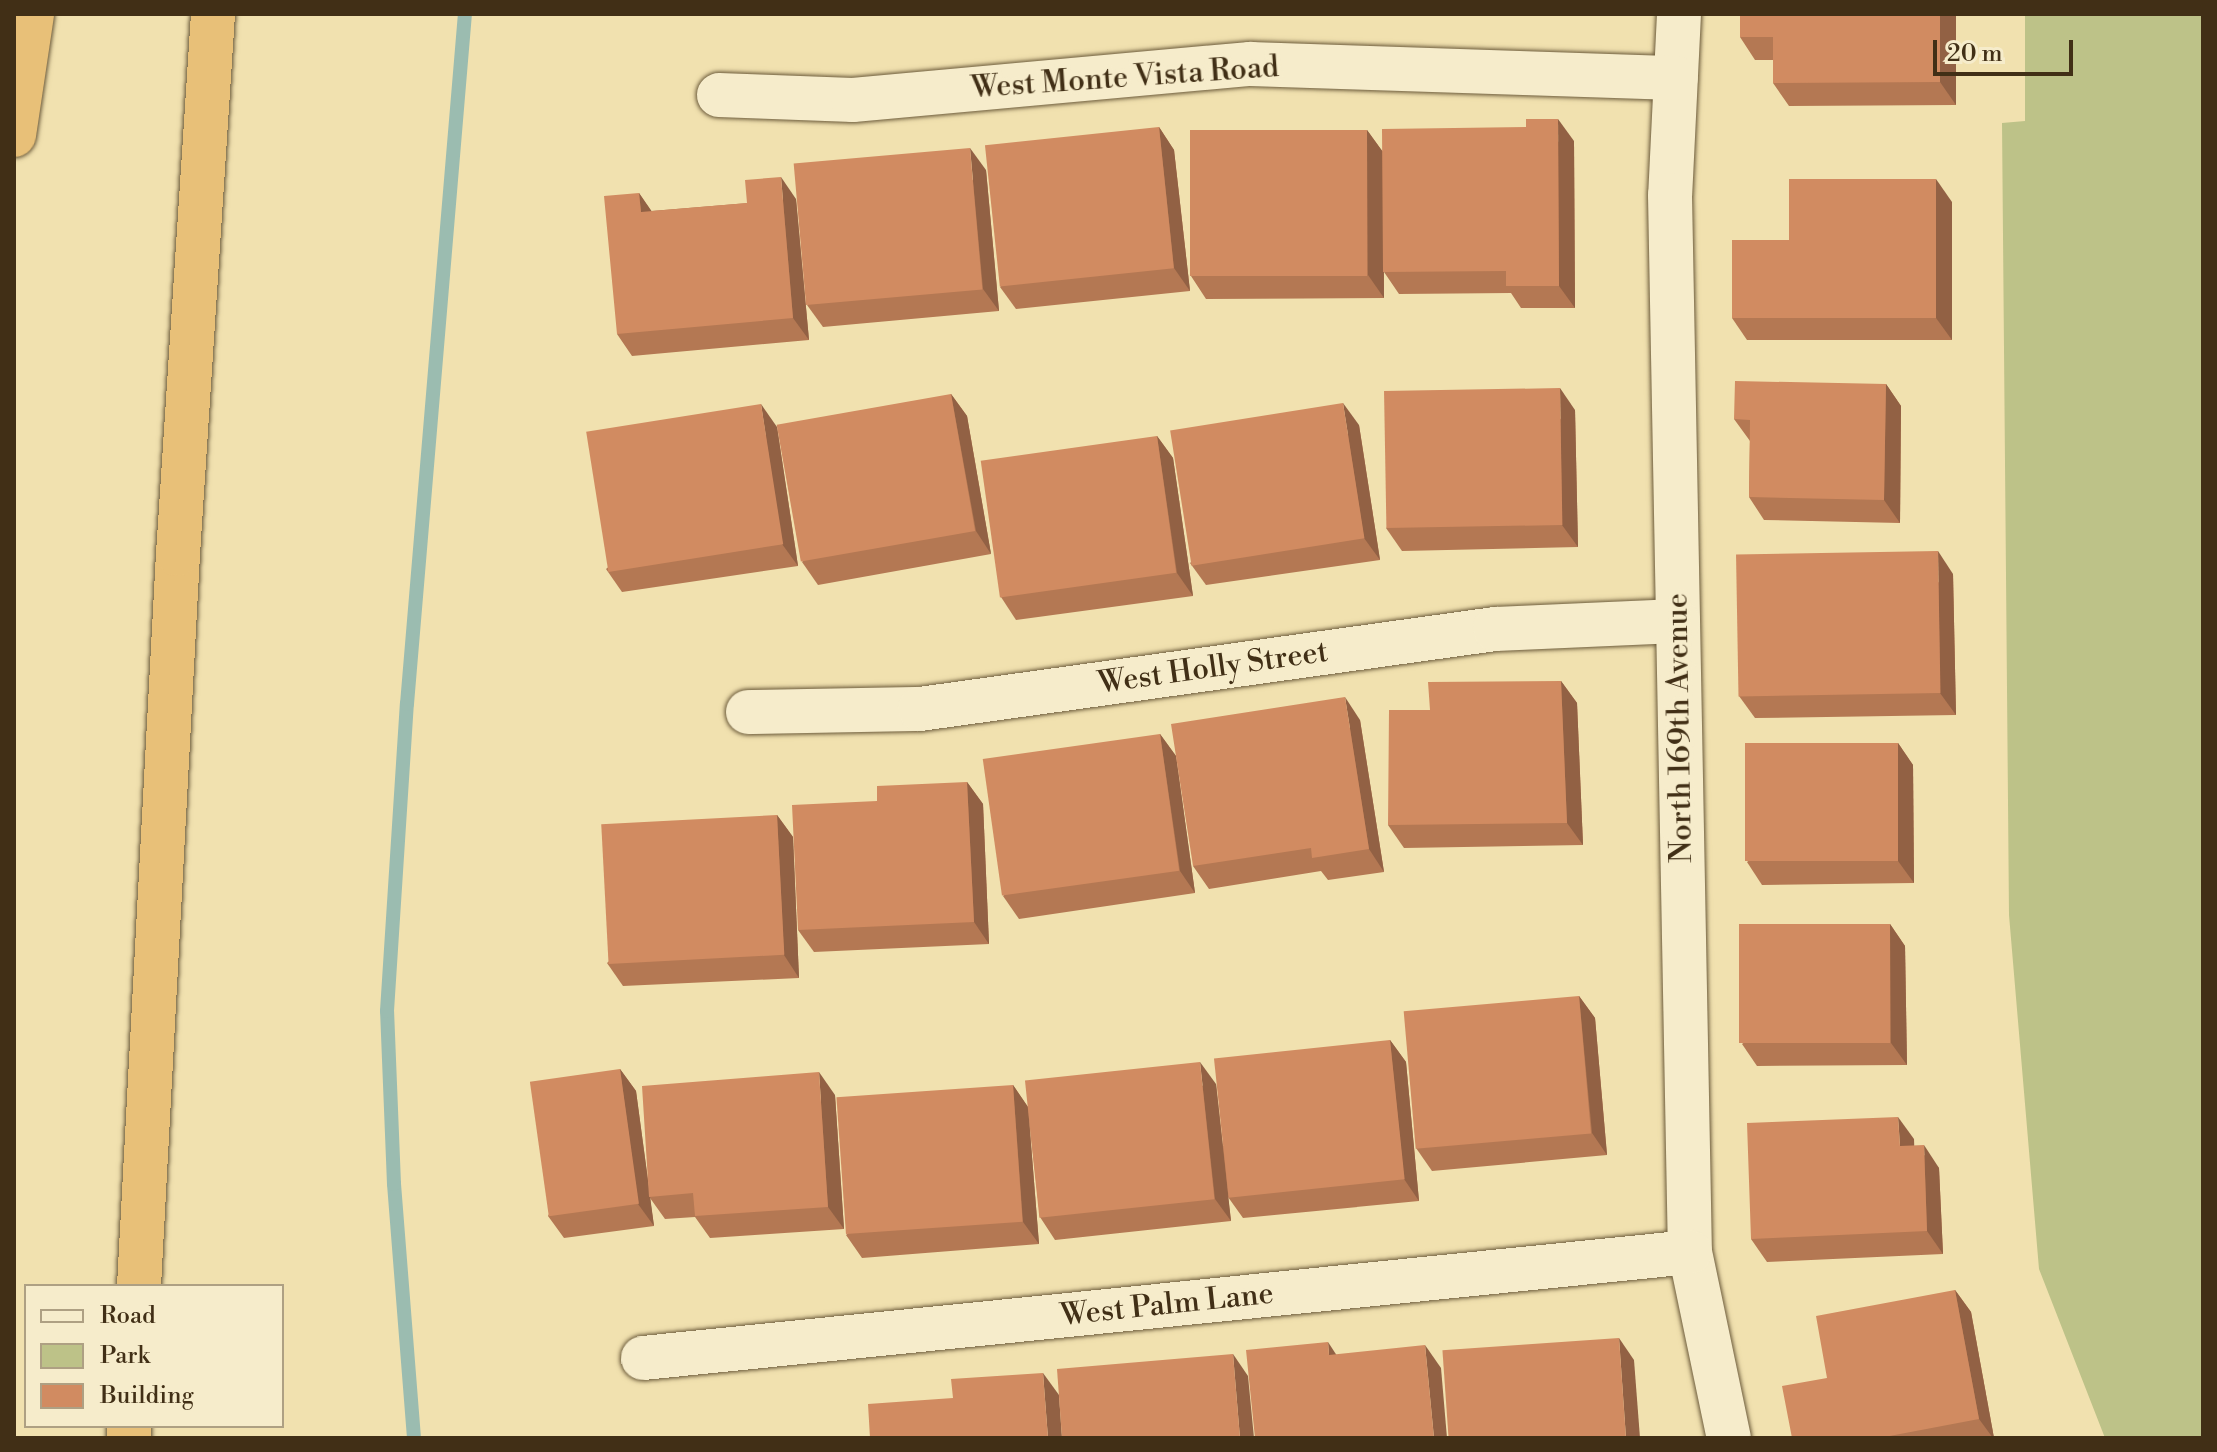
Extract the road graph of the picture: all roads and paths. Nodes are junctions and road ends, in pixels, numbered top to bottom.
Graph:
1 (32, 14) edge
2 (213, 14) edge
3 (1679, 14) edge
4 (1676, 78) junction
5 (719, 95) dead end
6 (14, 135) edge
7 (1678, 621) junction
8 (748, 712) dead end
9 (1690, 1252) junction
10 (139, 1284) edge
11 (643, 1358) dead end
12 (1729, 1438) edge

1 - 6 highway
2 - 10 highway
3 - 4 street, North 169th Avenue
4 - 5 street, West Monte Vista Road
4 - 7 street, North 169th Avenue
7 - 8 street, West Holly Street
7 - 9 street, North 169th Avenue
9 - 11 street, West Palm Lane
9 - 12 street, North 169th Avenue

